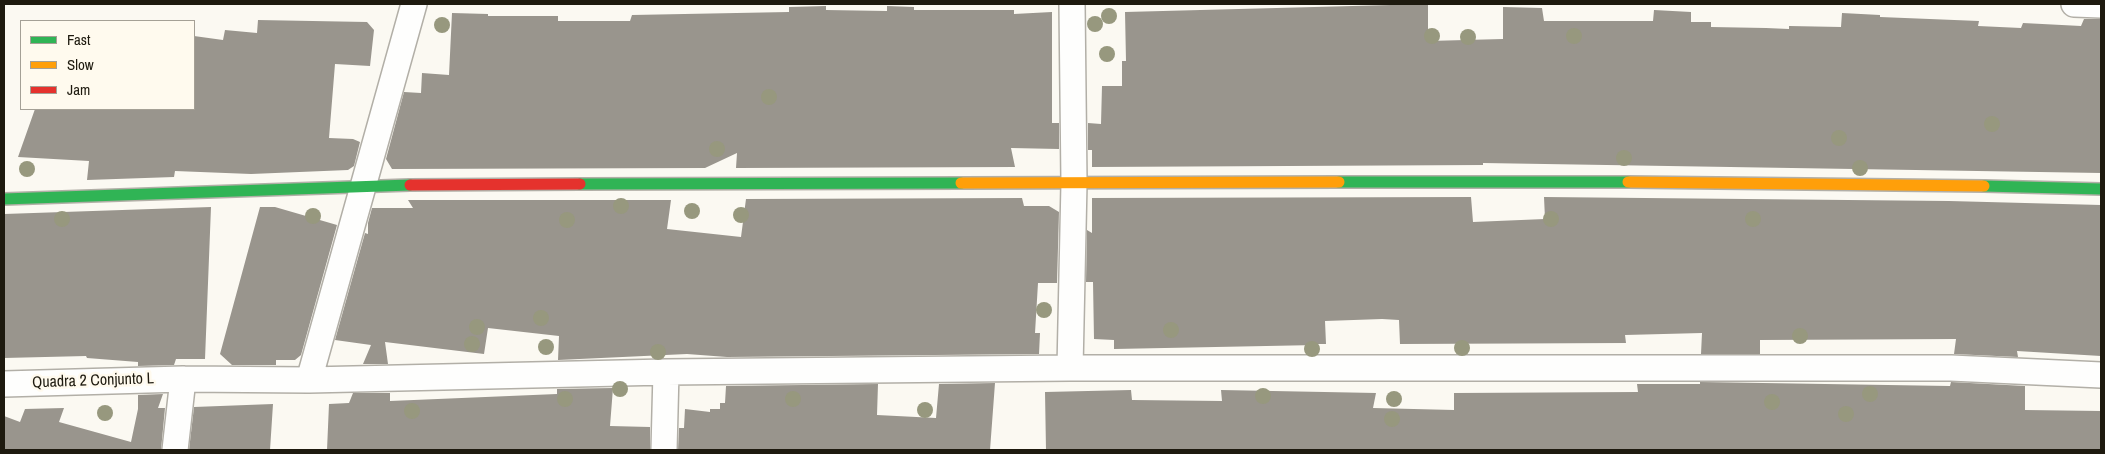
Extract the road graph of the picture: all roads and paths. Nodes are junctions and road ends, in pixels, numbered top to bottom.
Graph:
1 (414, 4) edge
2 (1072, 4) edge
3 (2074, 4) edge
4 (2101, 5) edge
5 (1074, 184) junction
6 (362, 185) junction
7 (2101, 189) edge
8 (4, 199) edge
9 (1070, 368) junction
10 (666, 372) junction
11 (2101, 375) edge
12 (183, 379) junction
13 (309, 380) junction
14 (4, 384) edge
15 (175, 450) edge
16 (664, 450) edge

1 - 6 street
2 - 5 street
3 - 4 street
5 - 6 street
5 - 7 street
5 - 9 street
6 - 8 street
6 - 13 street
9 - 10 street, Quadra 2 Conjunto L
9 - 11 street, Quadra 2 Conjunto L
10 - 13 street, Quadra 2 Conjunto L
10 - 16 street
12 - 13 street, Quadra 2 Conjunto L
12 - 14 street, Quadra 2 Conjunto L
12 - 15 street

